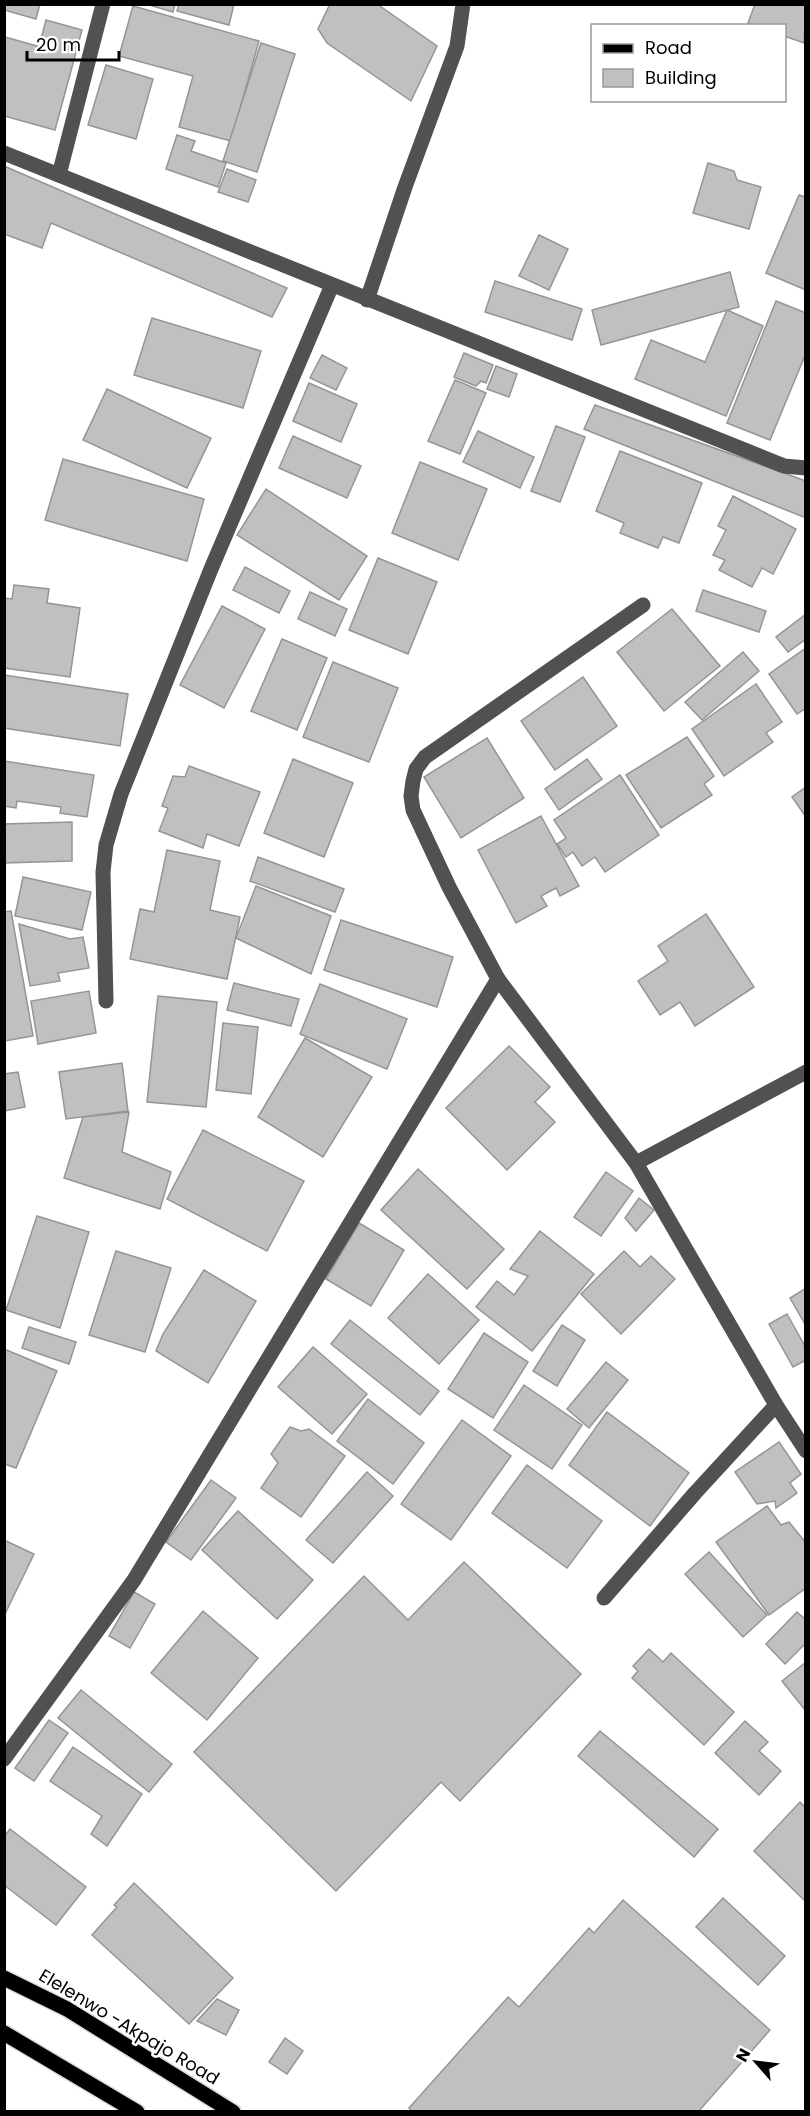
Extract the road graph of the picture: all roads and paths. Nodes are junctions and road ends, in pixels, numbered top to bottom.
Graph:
1 (103, 4) edge
2 (463, 4) edge
3 (4, 153) edge
4 (59, 175) junction
5 (332, 285) junction
6 (367, 300) junction
7 (806, 468) edge
8 (643, 606) dead end
9 (498, 979) junction
10 (106, 1001) dead end
11 (806, 1072) edge
12 (636, 1163) junction
13 (777, 1405) junction
14 (806, 1451) edge
15 (604, 1598) dead end
16 (4, 1759) edge
17 (4, 1978) edge
18 (4, 2033) edge
19 (137, 2112) edge
20 (233, 2112) edge

1 - 4 street
2 - 6 street
3 - 4 street
4 - 5 street
5 - 6 street
5 - 10 street
6 - 7 street
8 - 9 street
9 - 12 street
9 - 16 street
11 - 12 street
12 - 13 street
13 - 14 street
13 - 15 street
17 - 20 main road, Elelenwo -Akpajo Road
18 - 19 main road

